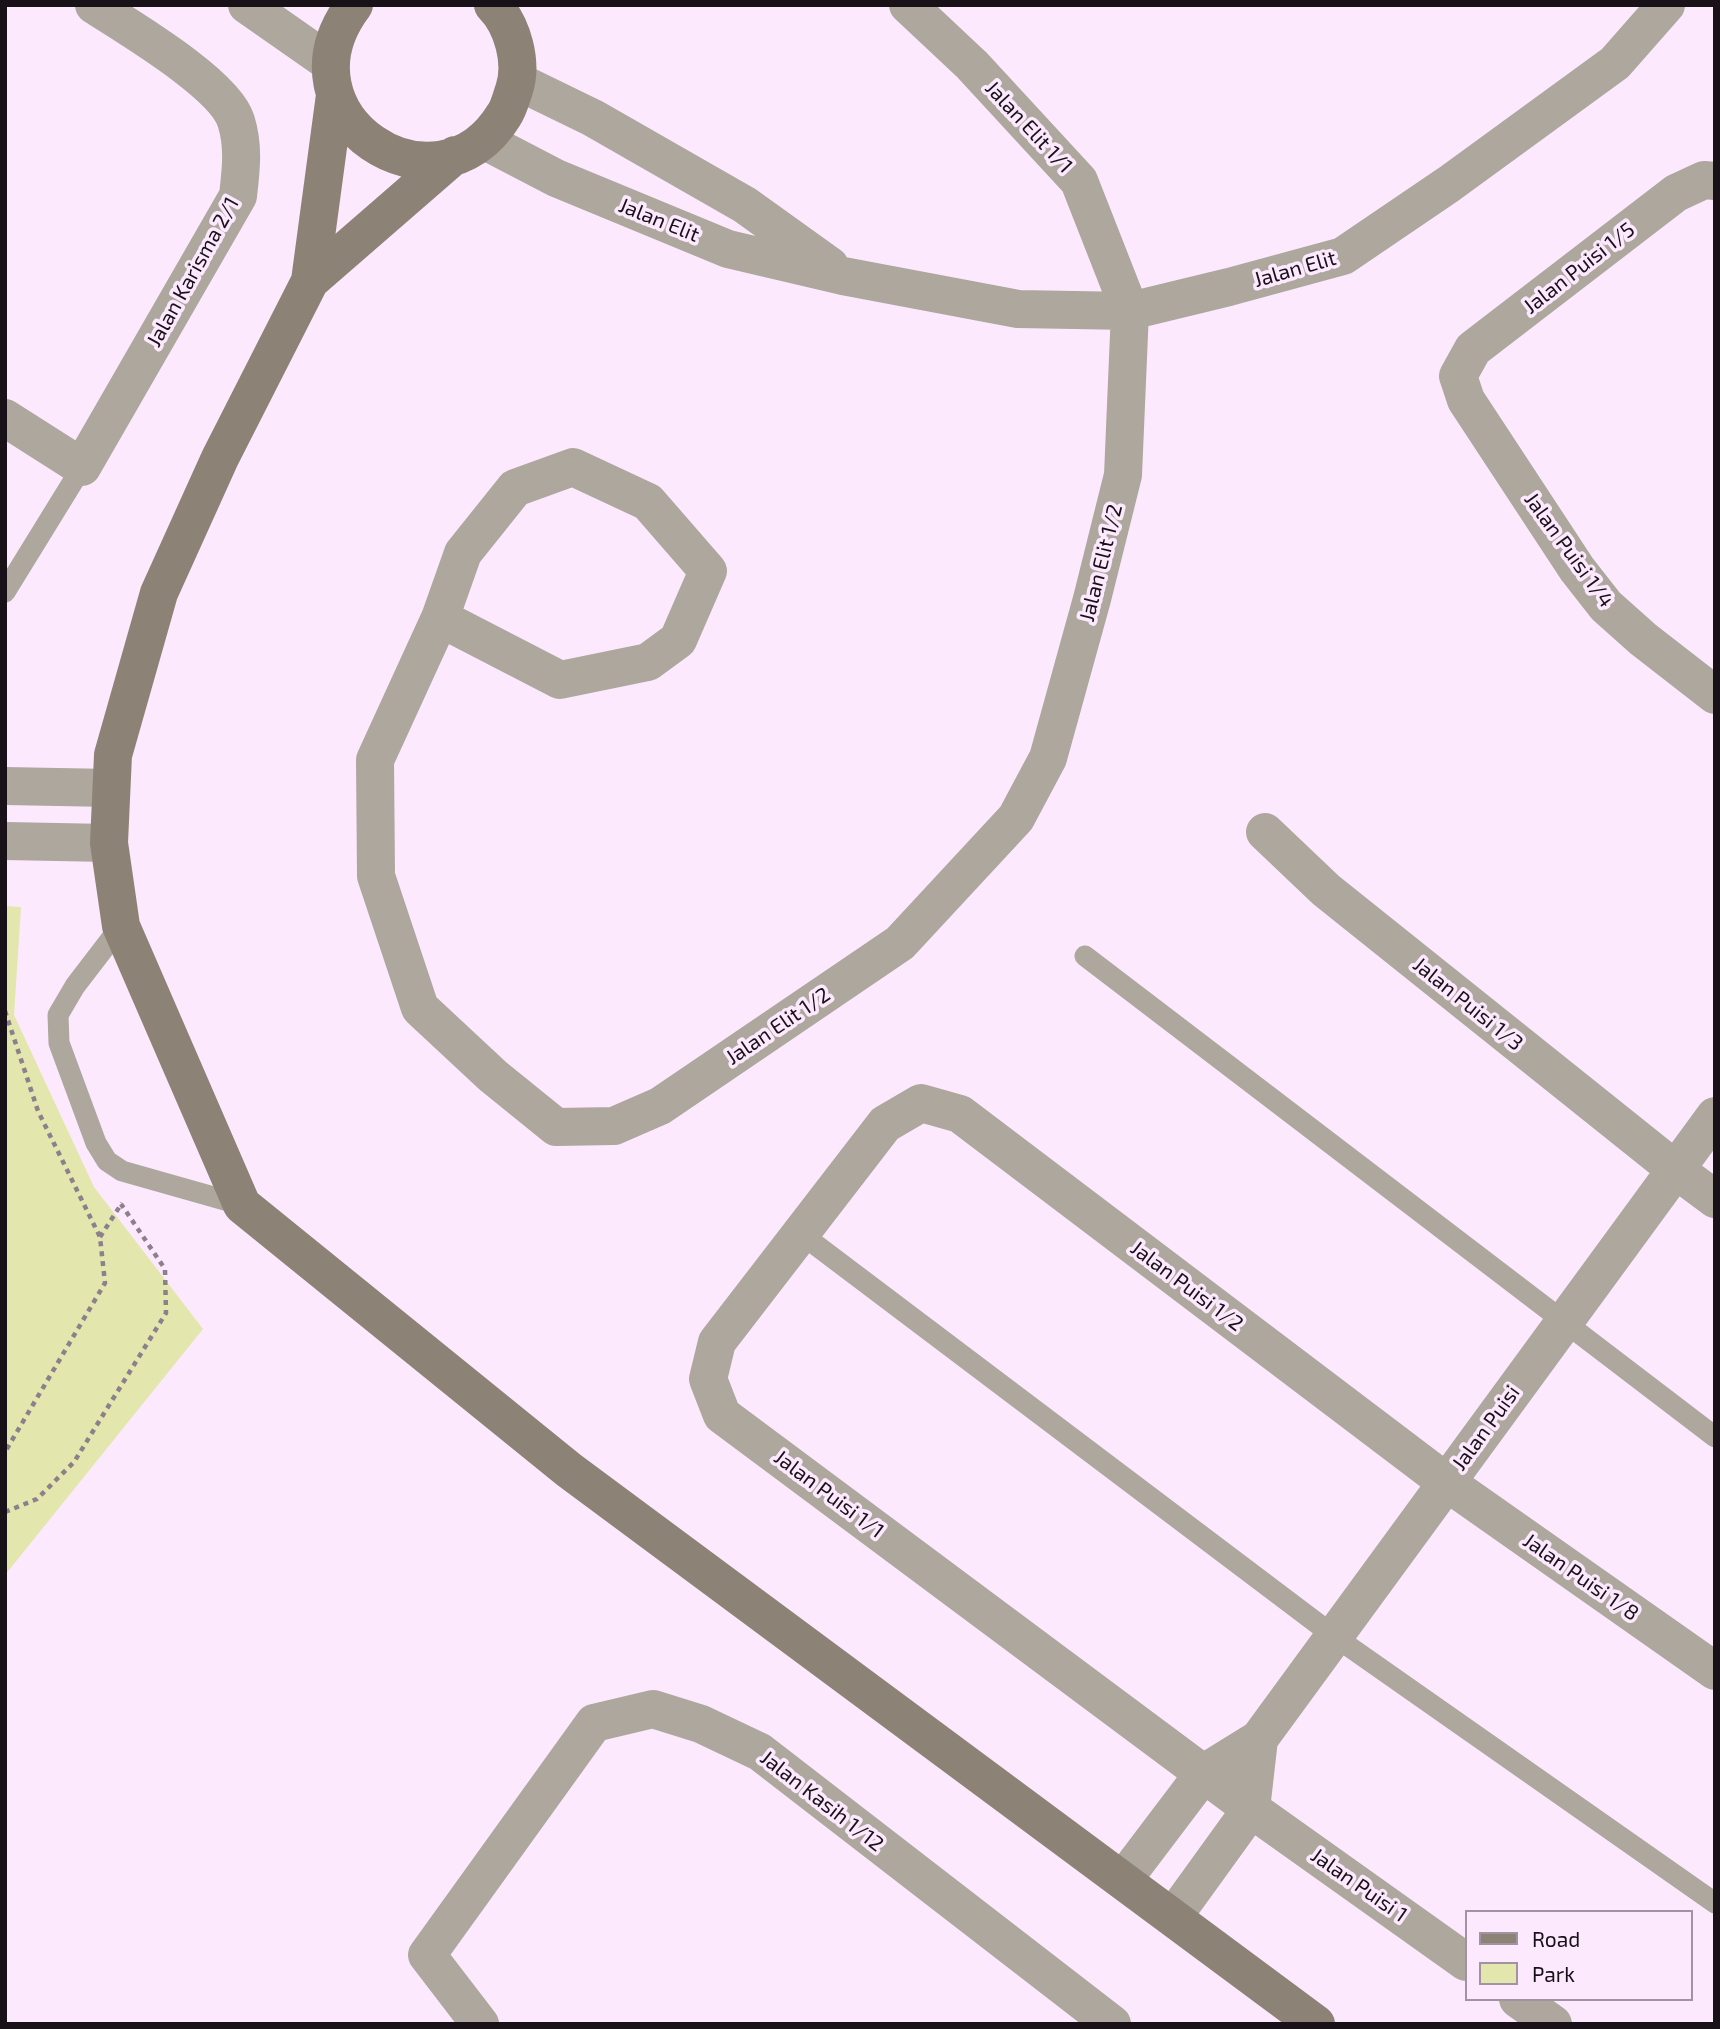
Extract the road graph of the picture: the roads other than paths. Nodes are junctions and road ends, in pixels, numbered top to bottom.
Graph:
1 (94, 5) edge
2 (247, 5) edge
3 (354, 5) edge
4 (908, 5) edge
5 (1666, 5) edge
6 (507, 13) edge
7 (333, 79) junction
8 (517, 81) junction
9 (469, 148) junction
10 (1715, 181) edge
11 (843, 276) junction
12 (310, 281) junction
13 (1130, 311) junction
14 (1458, 376) joint
15 (5, 418) edge
16 (82, 467) junction
17 (5, 592) edge
18 (440, 618) junction
19 (1715, 695) edge
20 (5, 786) edge
21 (111, 788) junction
22 (1265, 832) dead end
23 (5, 841) edge
24 (109, 843) junction
25 (121, 926) junction
26 (1085, 956) dead end
27 (921, 1103) joint
28 (1715, 1116) edge
29 (1676, 1170) junction
30 (1715, 1199) edge
31 (242, 1205) junction
32 (800, 1233) junction
33 (1564, 1322) junction
34 (1715, 1437) edge
35 (1446, 1482) junction
36 (1334, 1636) junction
37 (1715, 1671) edge
38 (1259, 1739) junction
39 (1204, 1773) junction
40 (1251, 1809) junction
41 (1123, 1880) junction
42 (1715, 1903) edge
43 (1173, 1917) junction
44 (1464, 1961) edge
45 (1521, 2001) edge
46 (1088, 2017) edge
47 (480, 2024) edge
48 (1316, 2024) edge
49 (1553, 2024) edge

1 - 16 street, Jalan Karisma 2/1
2 - 7 street
3 - 7 street
4 - 13 street, Jalan Elit 1/1
5 - 13 street, Jalan Elit
6 - 8 street
7 - 9 street
7 - 12 street
8 - 9 street
8 - 11 street, Jalan Elit
9 - 11 street, Jalan Elit
9 - 12 street
10 - 14 street, Jalan Puisi 1/5
11 - 13 street, Jalan Elit
12 - 21 street
13 - 18 street, Jalan Elit 1/2
14 - 19 street, Jalan Puisi 1/4
15 - 16 street
16 - 17 lane
18 - 18 street, Jalan Elit 1/2
20 - 21 street
21 - 24 street
22 - 29 street, Jalan Puisi 1/3
23 - 24 street
24 - 25 street
25 - 31 street
25 - 31 lane
26 - 33 lane
27 - 32 street, Jalan Puisi 1/1
27 - 35 street, Jalan Puisi 1/2
28 - 29 street, Jalan Puisi
29 - 30 street, Jalan Puisi 1/3
29 - 33 street, Jalan Puisi
31 - 41 street
32 - 36 lane
32 - 39 street, Jalan Puisi 1/1
33 - 34 lane
33 - 35 street, Jalan Puisi
35 - 36 street, Jalan Puisi
35 - 37 street, Jalan Puisi 1/8
36 - 38 street, Jalan Puisi
36 - 42 lane
38 - 39 street, Jalan Puisi
38 - 40 street, Jalan Puisi
39 - 40 street, Jalan Puisi 1/1
39 - 41 street, Jalan Puisi
40 - 43 street, Jalan Puisi
40 - 44 street, Jalan Puisi 1
41 - 43 street
43 - 48 street
45 - 49 street
46 - 47 street, Jalan Kasih 1/12

